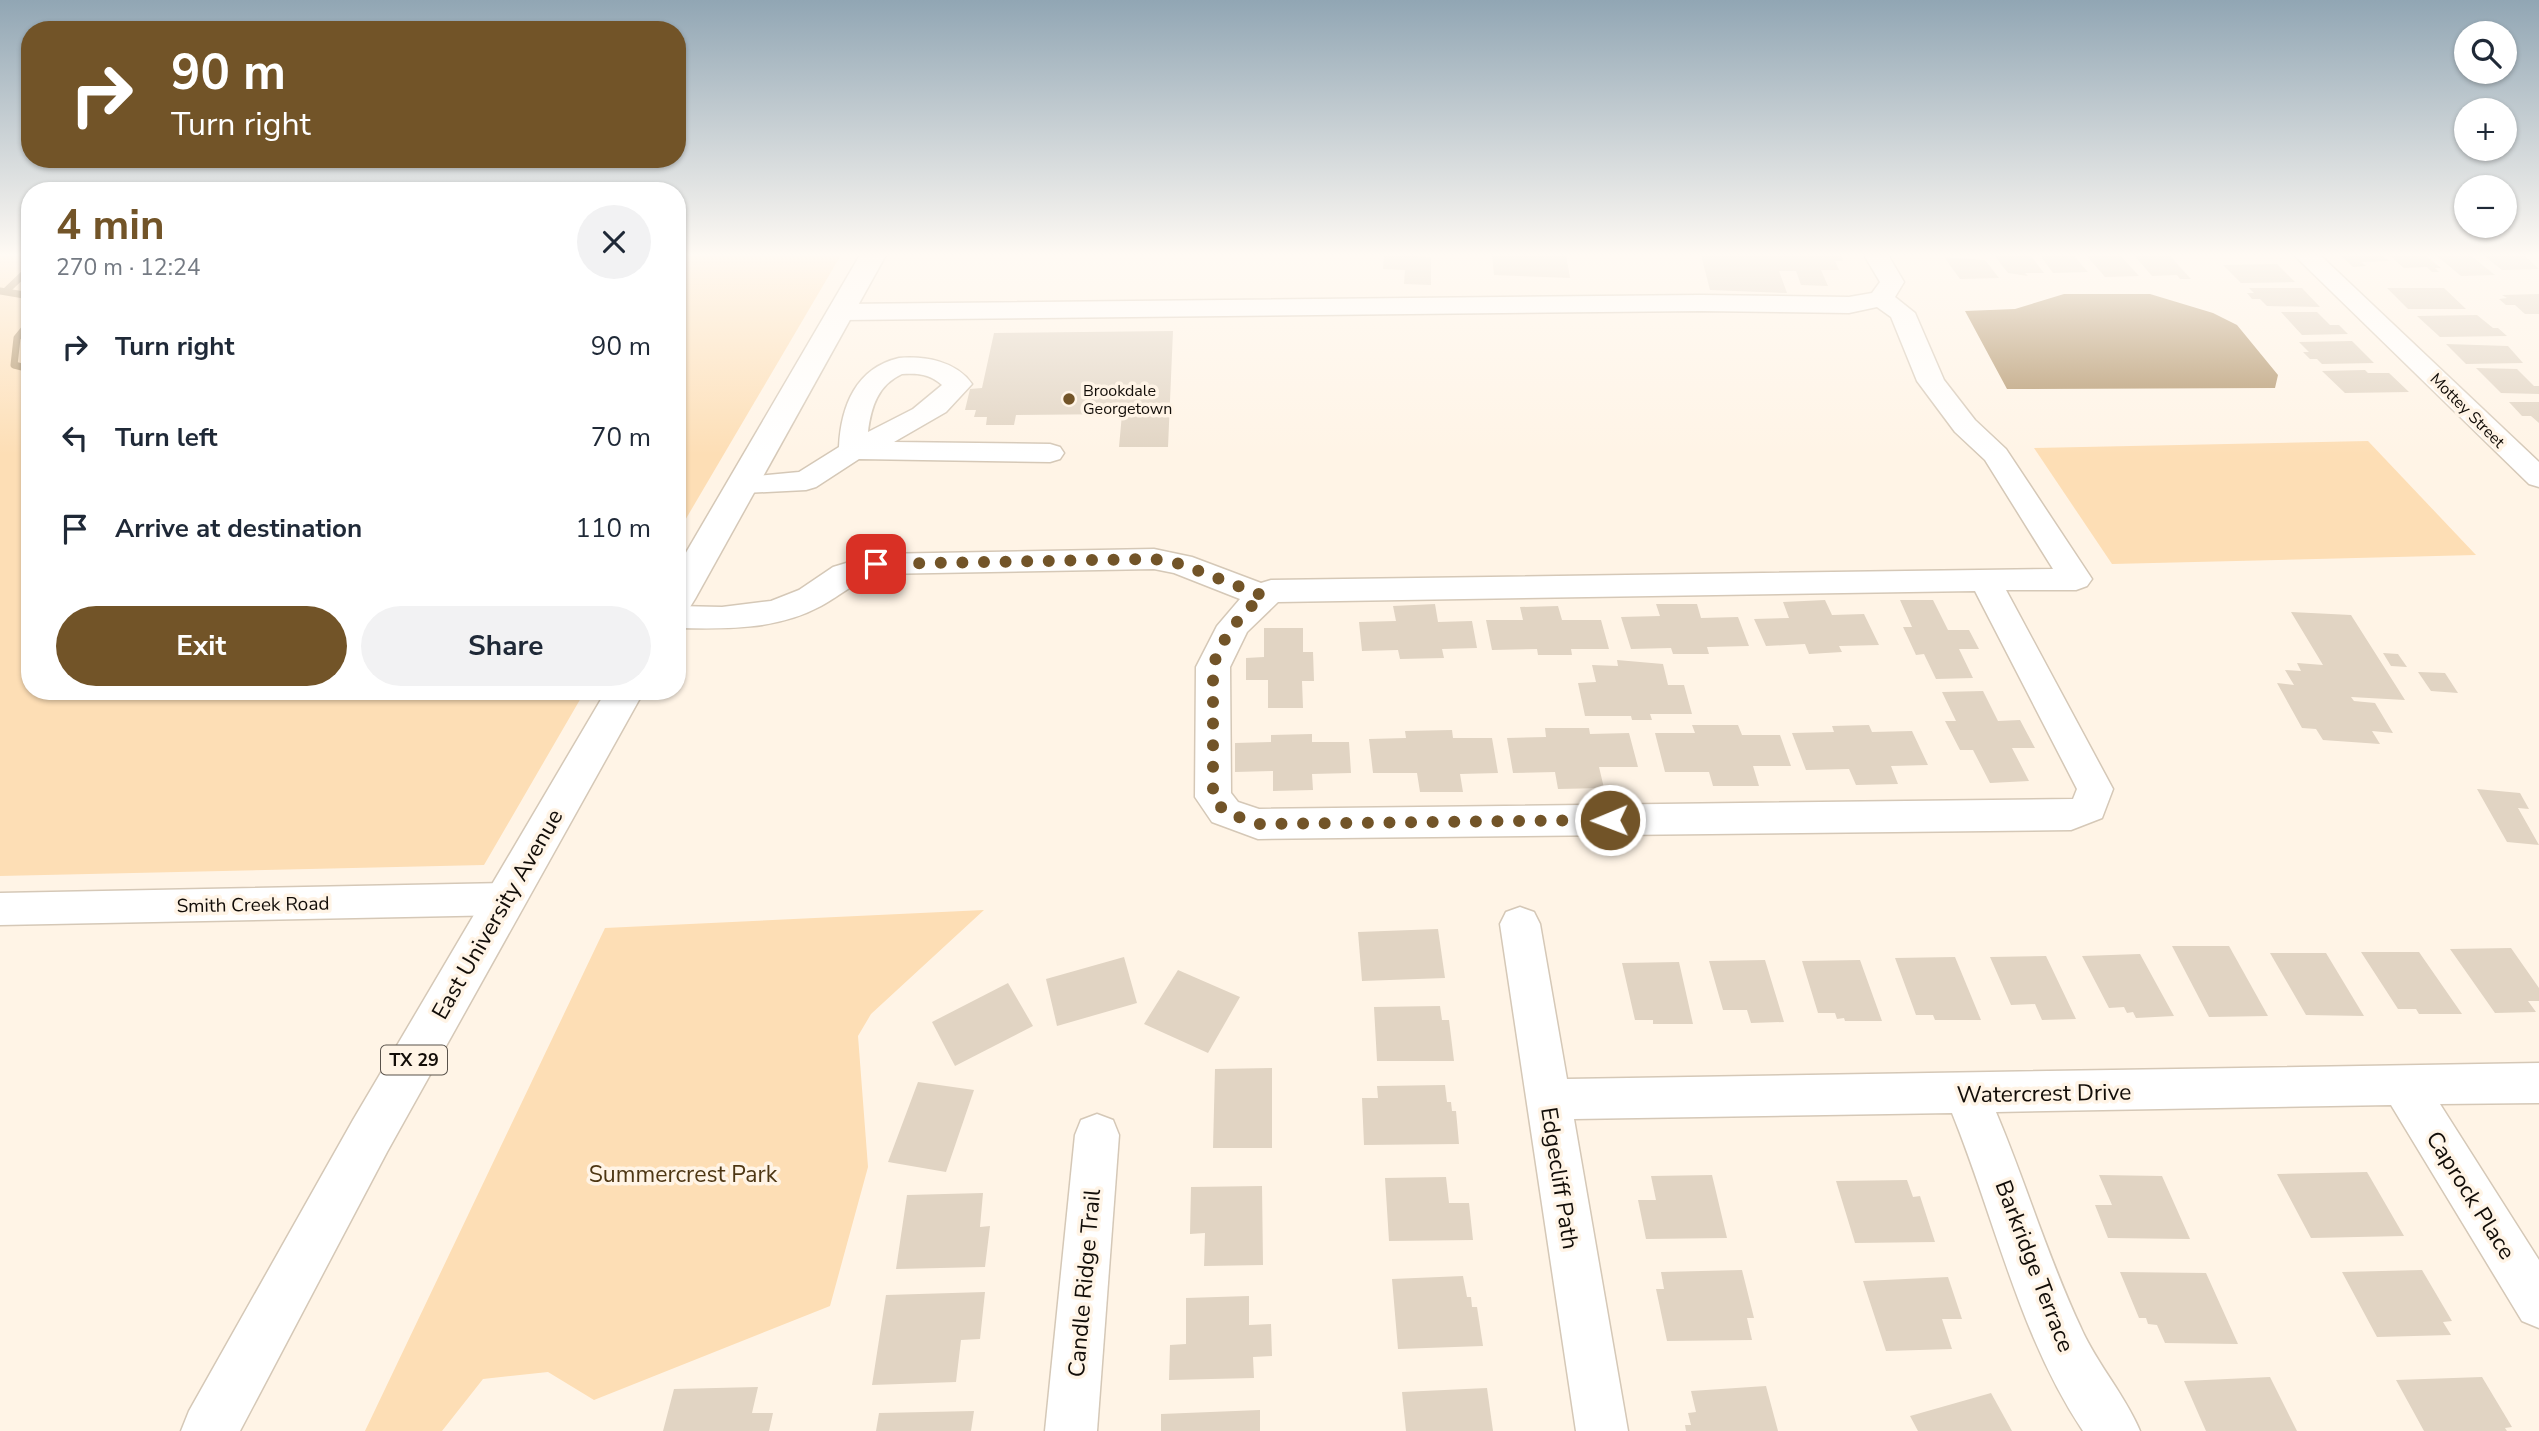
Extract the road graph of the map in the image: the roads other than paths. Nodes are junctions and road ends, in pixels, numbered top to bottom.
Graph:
1 (836, 322) edge
2 (1906, 322) edge
3 (2376, 322) edge
4 (1050, 453) dead end
5 (2539, 478) edge
6 (744, 484) junction
7 (1985, 580) junction
8 (686, 584) edge
9 (1264, 596) junction
10 (686, 617) edge
11 (620, 700) edge
12 (506, 899) junction
13 (0, 909) edge
14 (1520, 924) dead end
15 (2539, 1083) edge
16 (2403, 1085) junction
17 (1967, 1094) junction
18 (1548, 1099) junction
19 (1097, 1135) dead end
20 (2539, 1304) edge
21 (209, 1431) edge
22 (1071, 1431) edge
23 (1602, 1431) edge
24 (2115, 1431) edge

1 - 6 main road
2 - 7 street
3 - 5 street, Mottey Street
4 - 6 street
6 - 8 main road
7 - 9 street
7 - 9 street
9 - 10 street
11 - 12 main road, East University Avenue / TX 29
12 - 13 street, Smith Creek Road
12 - 21 main road, East University Avenue / TX 29
14 - 18 street, Edgecliff Path
15 - 16 street, Watercrest Drive
16 - 17 street, Watercrest Drive
16 - 20 street, Caprock Place
17 - 18 street, Watercrest Drive
17 - 24 street, Barkridge Terrace
18 - 23 street, Edgecliff Path
19 - 22 street, Candle Ridge Trail

